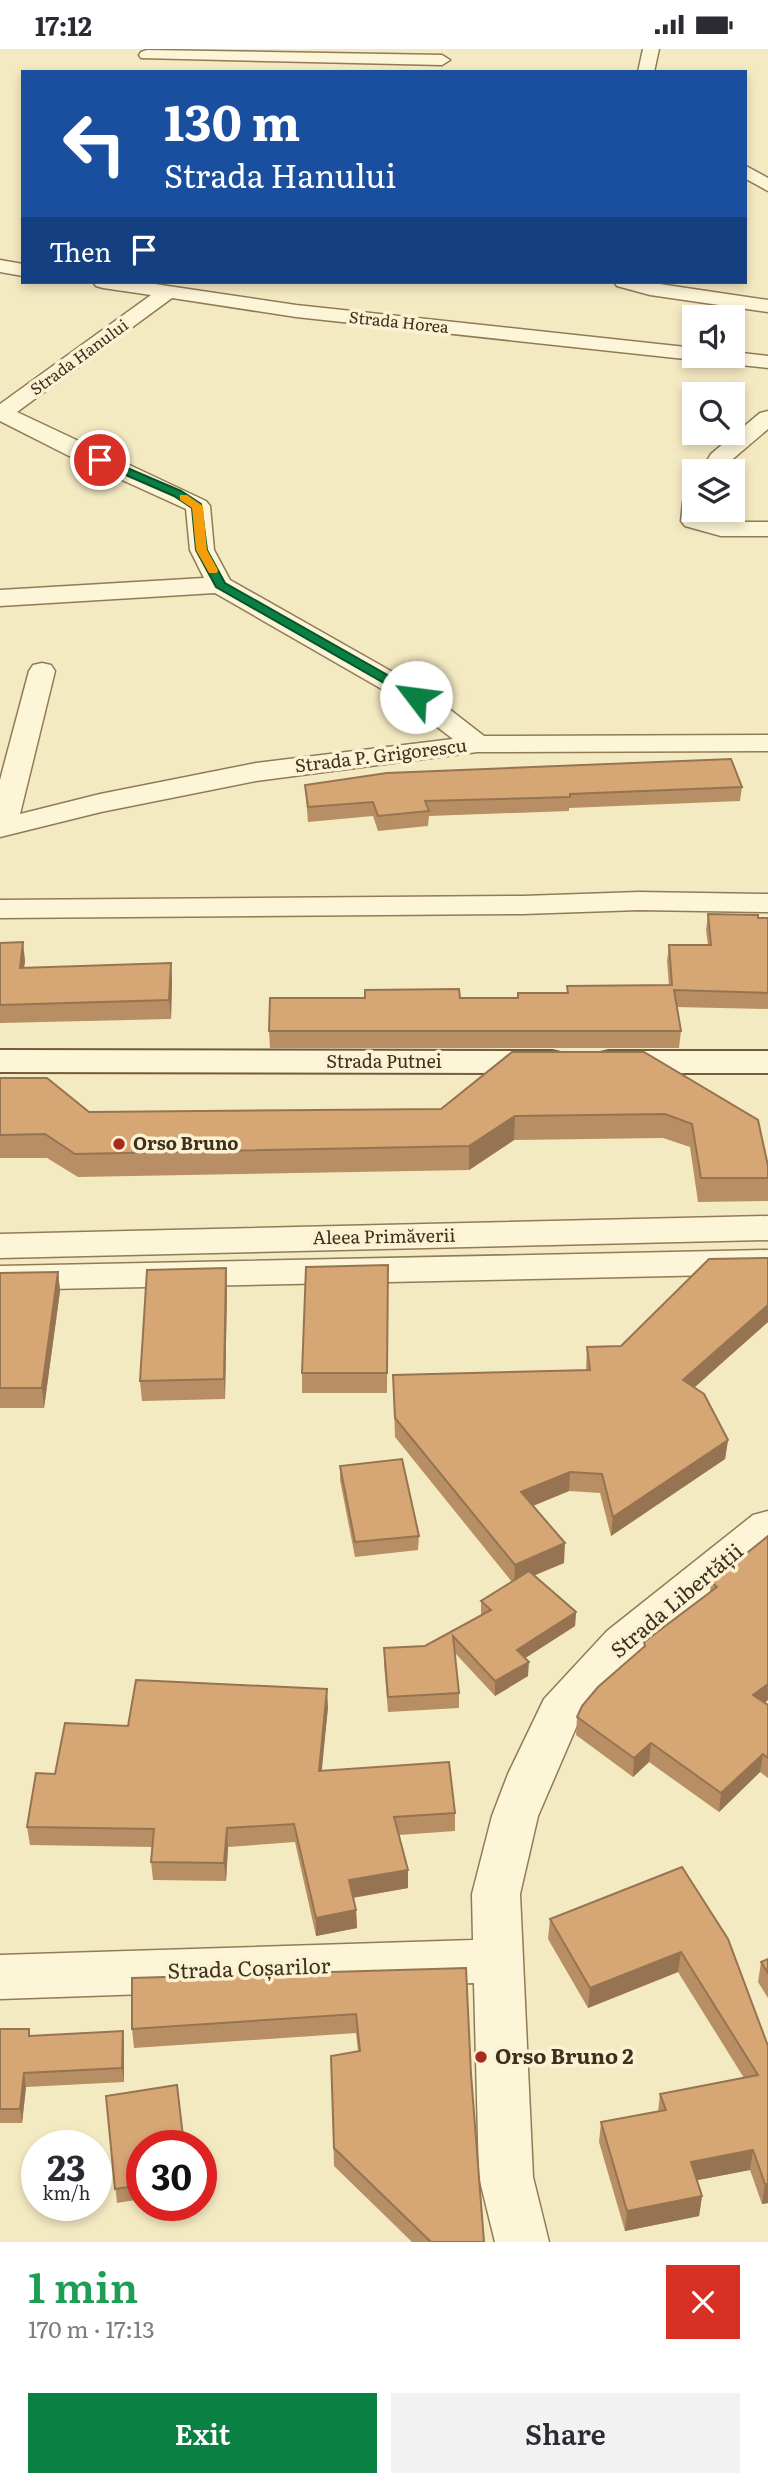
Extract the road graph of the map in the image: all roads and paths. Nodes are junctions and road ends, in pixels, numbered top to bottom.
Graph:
1 (651, 49) edge
2 (147, 55) dead end
3 (440, 60) edge
4 (646, 70) edge
5 (747, 172) edge
6 (768, 186) edge
7 (0, 266) edge
8 (21, 270) edge
9 (123, 284) edge
10 (631, 284) edge
11 (168, 292) junction
12 (768, 306) edge
13 (682, 353) edge
14 (745, 359) edge
15 (768, 362) edge
16 (1, 413) edge
17 (765, 424) edge
18 (719, 459) edge
19 (695, 522) edge
20 (768, 529) edge
21 (220, 585) junction
22 (0, 598) edge
23 (42, 671) dead end
24 (768, 743) edge
25 (477, 744) junction
26 (2, 827) edge
27 (768, 902) edge
28 (0, 909) edge
29 (0, 1061) edge
30 (768, 1062) edge
31 (768, 1228) edge
32 (0, 1246) edge
33 (768, 1262) edge
34 (0, 1278) edge
35 (768, 1526) edge
36 (499, 1961) junction
37 (0, 1977) edge
38 (522, 2242) edge

1 - 4 street
2 - 3 street
5 - 6 street
7 - 8 street
9 - 11 street, Strada Horea
10 - 12 street
11 - 13 street, Strada Horea
11 - 16 street, Strada Hanului
14 - 15 street
16 - 21 street, Strada Hanului
17 - 18 street
19 - 20 street
21 - 22 street
21 - 25 street
23 - 26 street
24 - 25 street, Strada P. Grigorescu
25 - 26 street, Strada P. Grigorescu
27 - 28 street
29 - 30 main road, Strada Putnei
31 - 32 street, Aleea Primăverii
33 - 34 street, Aleea Primăverii
35 - 36 street, Strada Libertății
36 - 37 street, Strada Coșarilor
36 - 38 street, Strada Libertății

